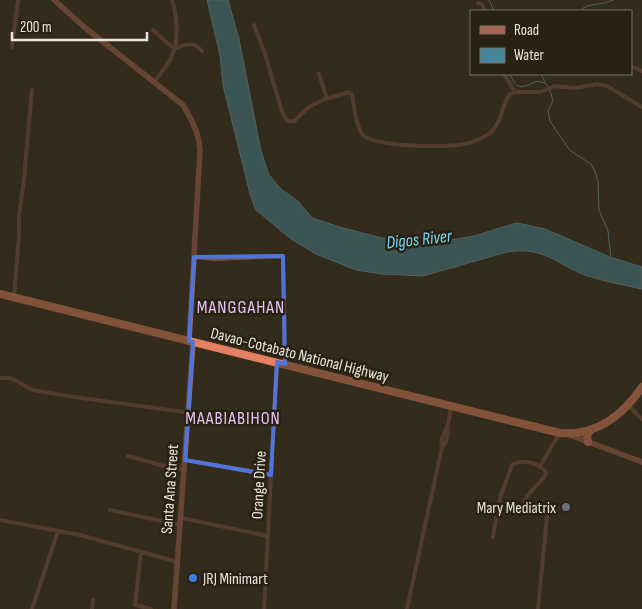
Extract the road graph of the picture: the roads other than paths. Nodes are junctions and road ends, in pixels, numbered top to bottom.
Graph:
1 (18, 0) edge
2 (54, 0) edge
3 (172, 0) edge
4 (478, 3) dead end
5 (484, 10) edge
6 (254, 25) dead end
7 (153, 30) dead end
8 (12, 47) dead end
9 (174, 50) junction
10 (202, 51) dead end
11 (633, 67) dead end
12 (642, 71) edge
13 (319, 74) dead end
14 (505, 75) edge
15 (154, 82) junction
16 (32, 90) dead end
17 (515, 92) junction
18 (327, 99) junction
19 (642, 107) edge
20 (194, 257) junction
21 (0, 294) edge
22 (14, 298) junction
23 (191, 342) junction
24 (281, 363) junction
25 (0, 378) edge
26 (642, 379) edge
27 (642, 387) edge
28 (630, 402) junction
29 (451, 406) junction
30 (189, 412) junction
31 (642, 419) edge
32 (591, 430) junction
33 (562, 433) junction
34 (588, 442) junction
35 (128, 456) dead end
36 (185, 460) junction
37 (642, 462) edge
38 (540, 466) junction
39 (185, 469) junction
40 (271, 475) junction
41 (110, 510) dead end
42 (0, 520) edge
43 (181, 522) junction
44 (58, 531) junction
45 (268, 536) junction
46 (493, 537) dead end
47 (140, 552) junction
48 (178, 562) junction
49 (93, 600) dead end
50 (32, 609) edge
51 (92, 609) edge
52 (151, 609) edge
53 (174, 609) edge
54 (264, 609) edge
55 (407, 609) edge
56 (538, 609) edge

1 - 8 street
2 - 15 street, Santa Ana Street
3 - 9 street
4 - 5 street
6 - 18 street
7 - 9 street
9 - 10 street
9 - 15 street
11 - 12 street
13 - 18 street
14 - 17 street
15 - 20 street, Santa Ana Street
16 - 22 street
17 - 18 street
17 - 19 street
20 - 23 street, Santa Ana Street
20 - 24 street, Orange Drive
21 - 22 highway, Davao-Cotabato National Highway
22 - 23 highway, Davao-Cotabato National Highway
23 - 24 highway, Davao-Cotabato National Highway
23 - 30 street, Santa Ana Street
24 - 29 highway, Davao-Cotabato National Highway
24 - 40 street, Orange Drive
25 - 30 street
26 - 28 highway
27 - 28 highway
28 - 31 street
28 - 32 highway
29 - 33 highway, Davao-Cotabato National Highway
29 - 55 street
30 - 36 street, Santa Ana Street
32 - 33 highway
32 - 34 highway
33 - 34 street
33 - 38 street
34 - 37 street
35 - 39 street
36 - 39 street, Santa Ana Street
36 - 40 street
38 - 46 street
38 - 56 street
39 - 43 street, Santa Ana Street
40 - 45 street, Orange Drive
41 - 43 street
42 - 44 street
43 - 45 street
43 - 48 street, Santa Ana Street
44 - 47 street
44 - 50 street
45 - 54 street, Orange Drive
47 - 48 street
47 - 52 street
48 - 53 street, Santa Ana Street
49 - 51 street

